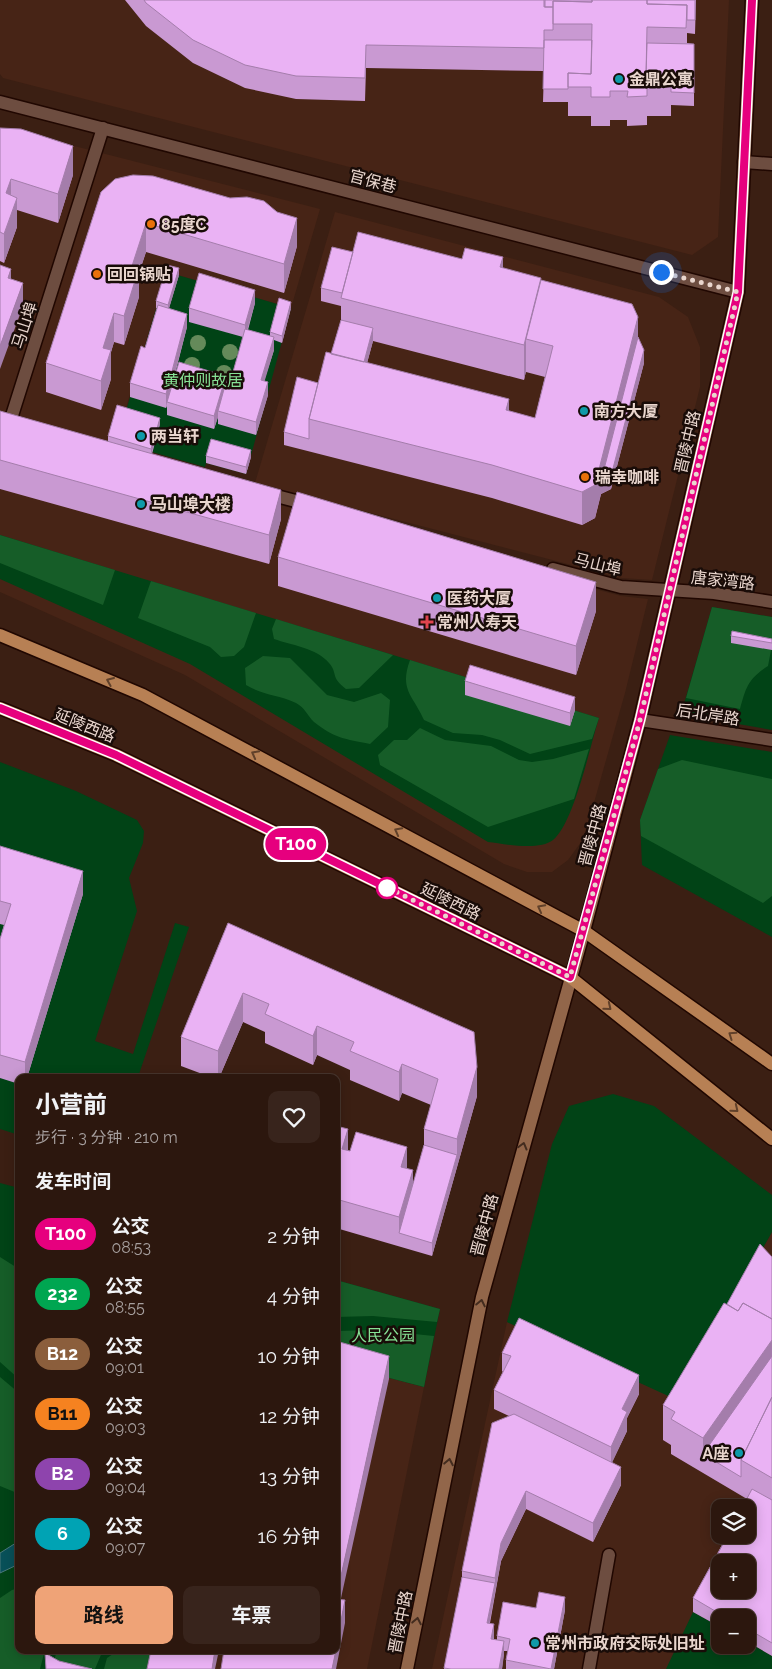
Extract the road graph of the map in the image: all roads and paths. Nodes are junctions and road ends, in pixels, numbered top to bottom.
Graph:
1 (752, 0) edge
2 (0, 102) edge
3 (103, 128) junction
4 (744, 162) junction
5 (772, 164) edge
6 (738, 292) junction
7 (28, 430) edge
8 (249, 489) edge
9 (326, 509) edge
10 (545, 567) edge
11 (670, 591) junction
12 (772, 602) edge
13 (0, 635) edge
14 (0, 708) edge
15 (640, 720) junction
16 (772, 740) edge
17 (584, 931) junction
18 (570, 977) junction
19 (772, 1064) edge
20 (772, 1139) edge
21 (609, 1555) dead end
22 (407, 1669) edge
23 (589, 1669) edge

1 - 4 main road, 晋陵中路
2 - 3 street, 官保巷
3 - 6 street, 官保巷
3 - 7 street, 马山埠
4 - 5 street
4 - 6 main road, 晋陵中路
6 - 11 main road, 晋陵中路
8 - 9 street
10 - 11 street, 马山埠
11 - 12 street, 唐家湾路
11 - 15 main road, 晋陵中路
17 -> 13 main road
14 - 18 main road, 延陵西路
15 - 16 street, 后北岸路
15 - 17 main road, 晋陵中路
17 - 18 main road, 晋陵中路
19 -> 17 main road
18 -> 20 main road, 延陵西路
22 -> 18 main road, 晋陵中路
21 - 23 street

